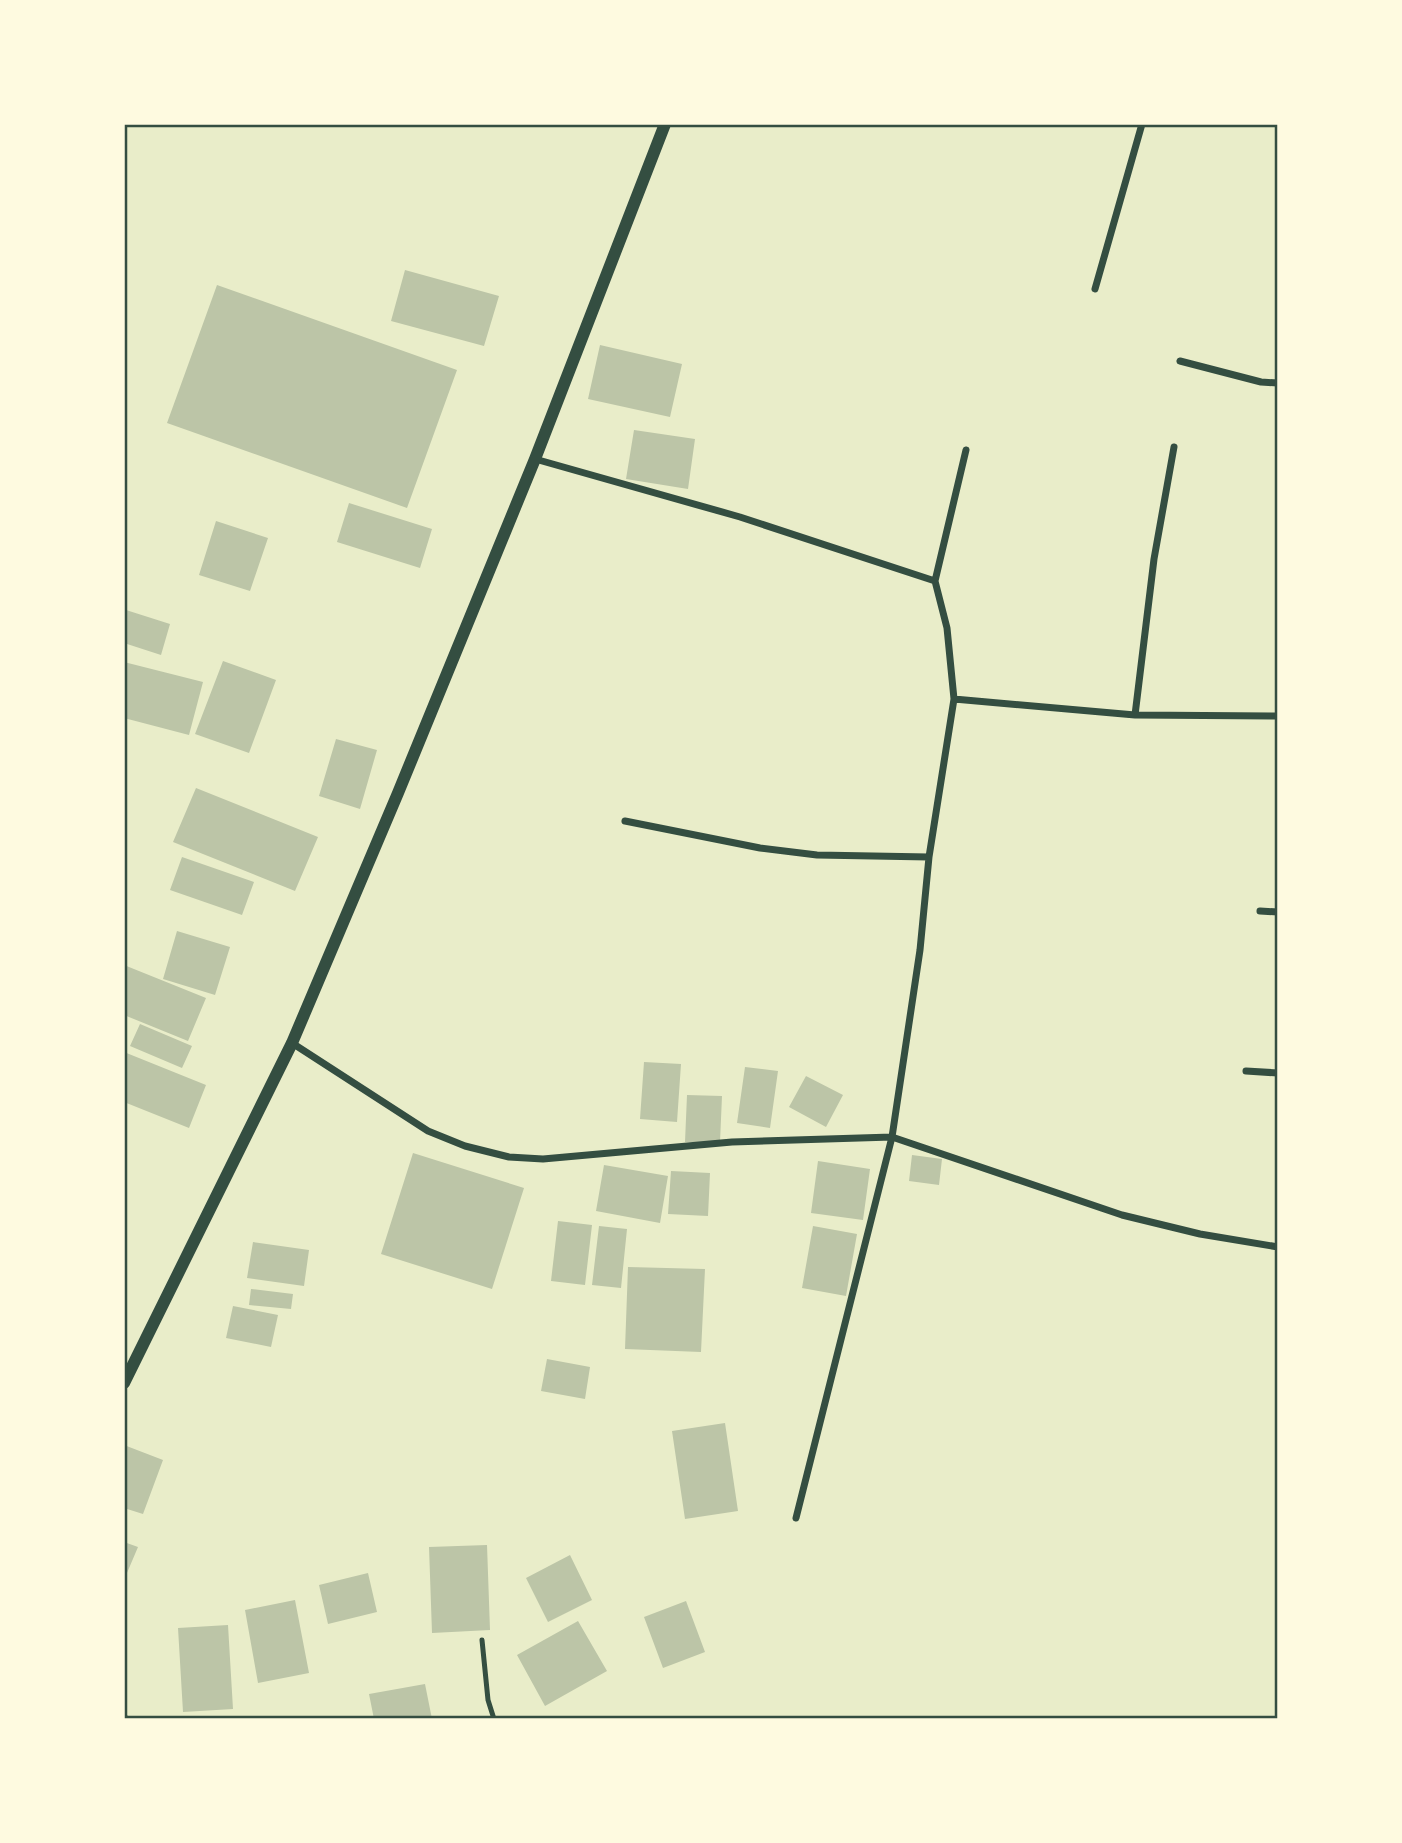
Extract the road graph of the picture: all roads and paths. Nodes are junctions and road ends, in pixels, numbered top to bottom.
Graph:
1 (665, 124) edge
2 (1142, 124) edge
3 (1095, 289) dead end
4 (1180, 361) dead end
5 (1278, 383) edge
6 (1174, 447) dead end
7 (965, 450) dead end
8 (535, 459) junction
9 (935, 581) junction
10 (954, 699) junction
11 (1135, 715) junction
12 (1278, 716) edge
13 (625, 821) dead end
14 (929, 857) junction
15 (1260, 911) dead end
16 (1278, 912) edge
17 (292, 1043) junction
18 (1246, 1071) dead end
19 (1278, 1073) edge
20 (892, 1137) junction
21 (1278, 1247) edge
22 (124, 1383) edge
23 (796, 1518) dead end
24 (482, 1640) dead end
25 (494, 1719) edge

1 - 8 street
2 - 3 street
4 - 5 street
6 - 11 street
7 - 9 street
8 - 9 street
8 - 17 street
9 - 10 street
10 - 11 street
10 - 14 street
11 - 12 street
13 - 14 street
14 - 20 street
15 - 16 street
17 - 20 street
17 - 22 street
18 - 19 street
20 - 21 street
20 - 23 street
24 - 25 lane

